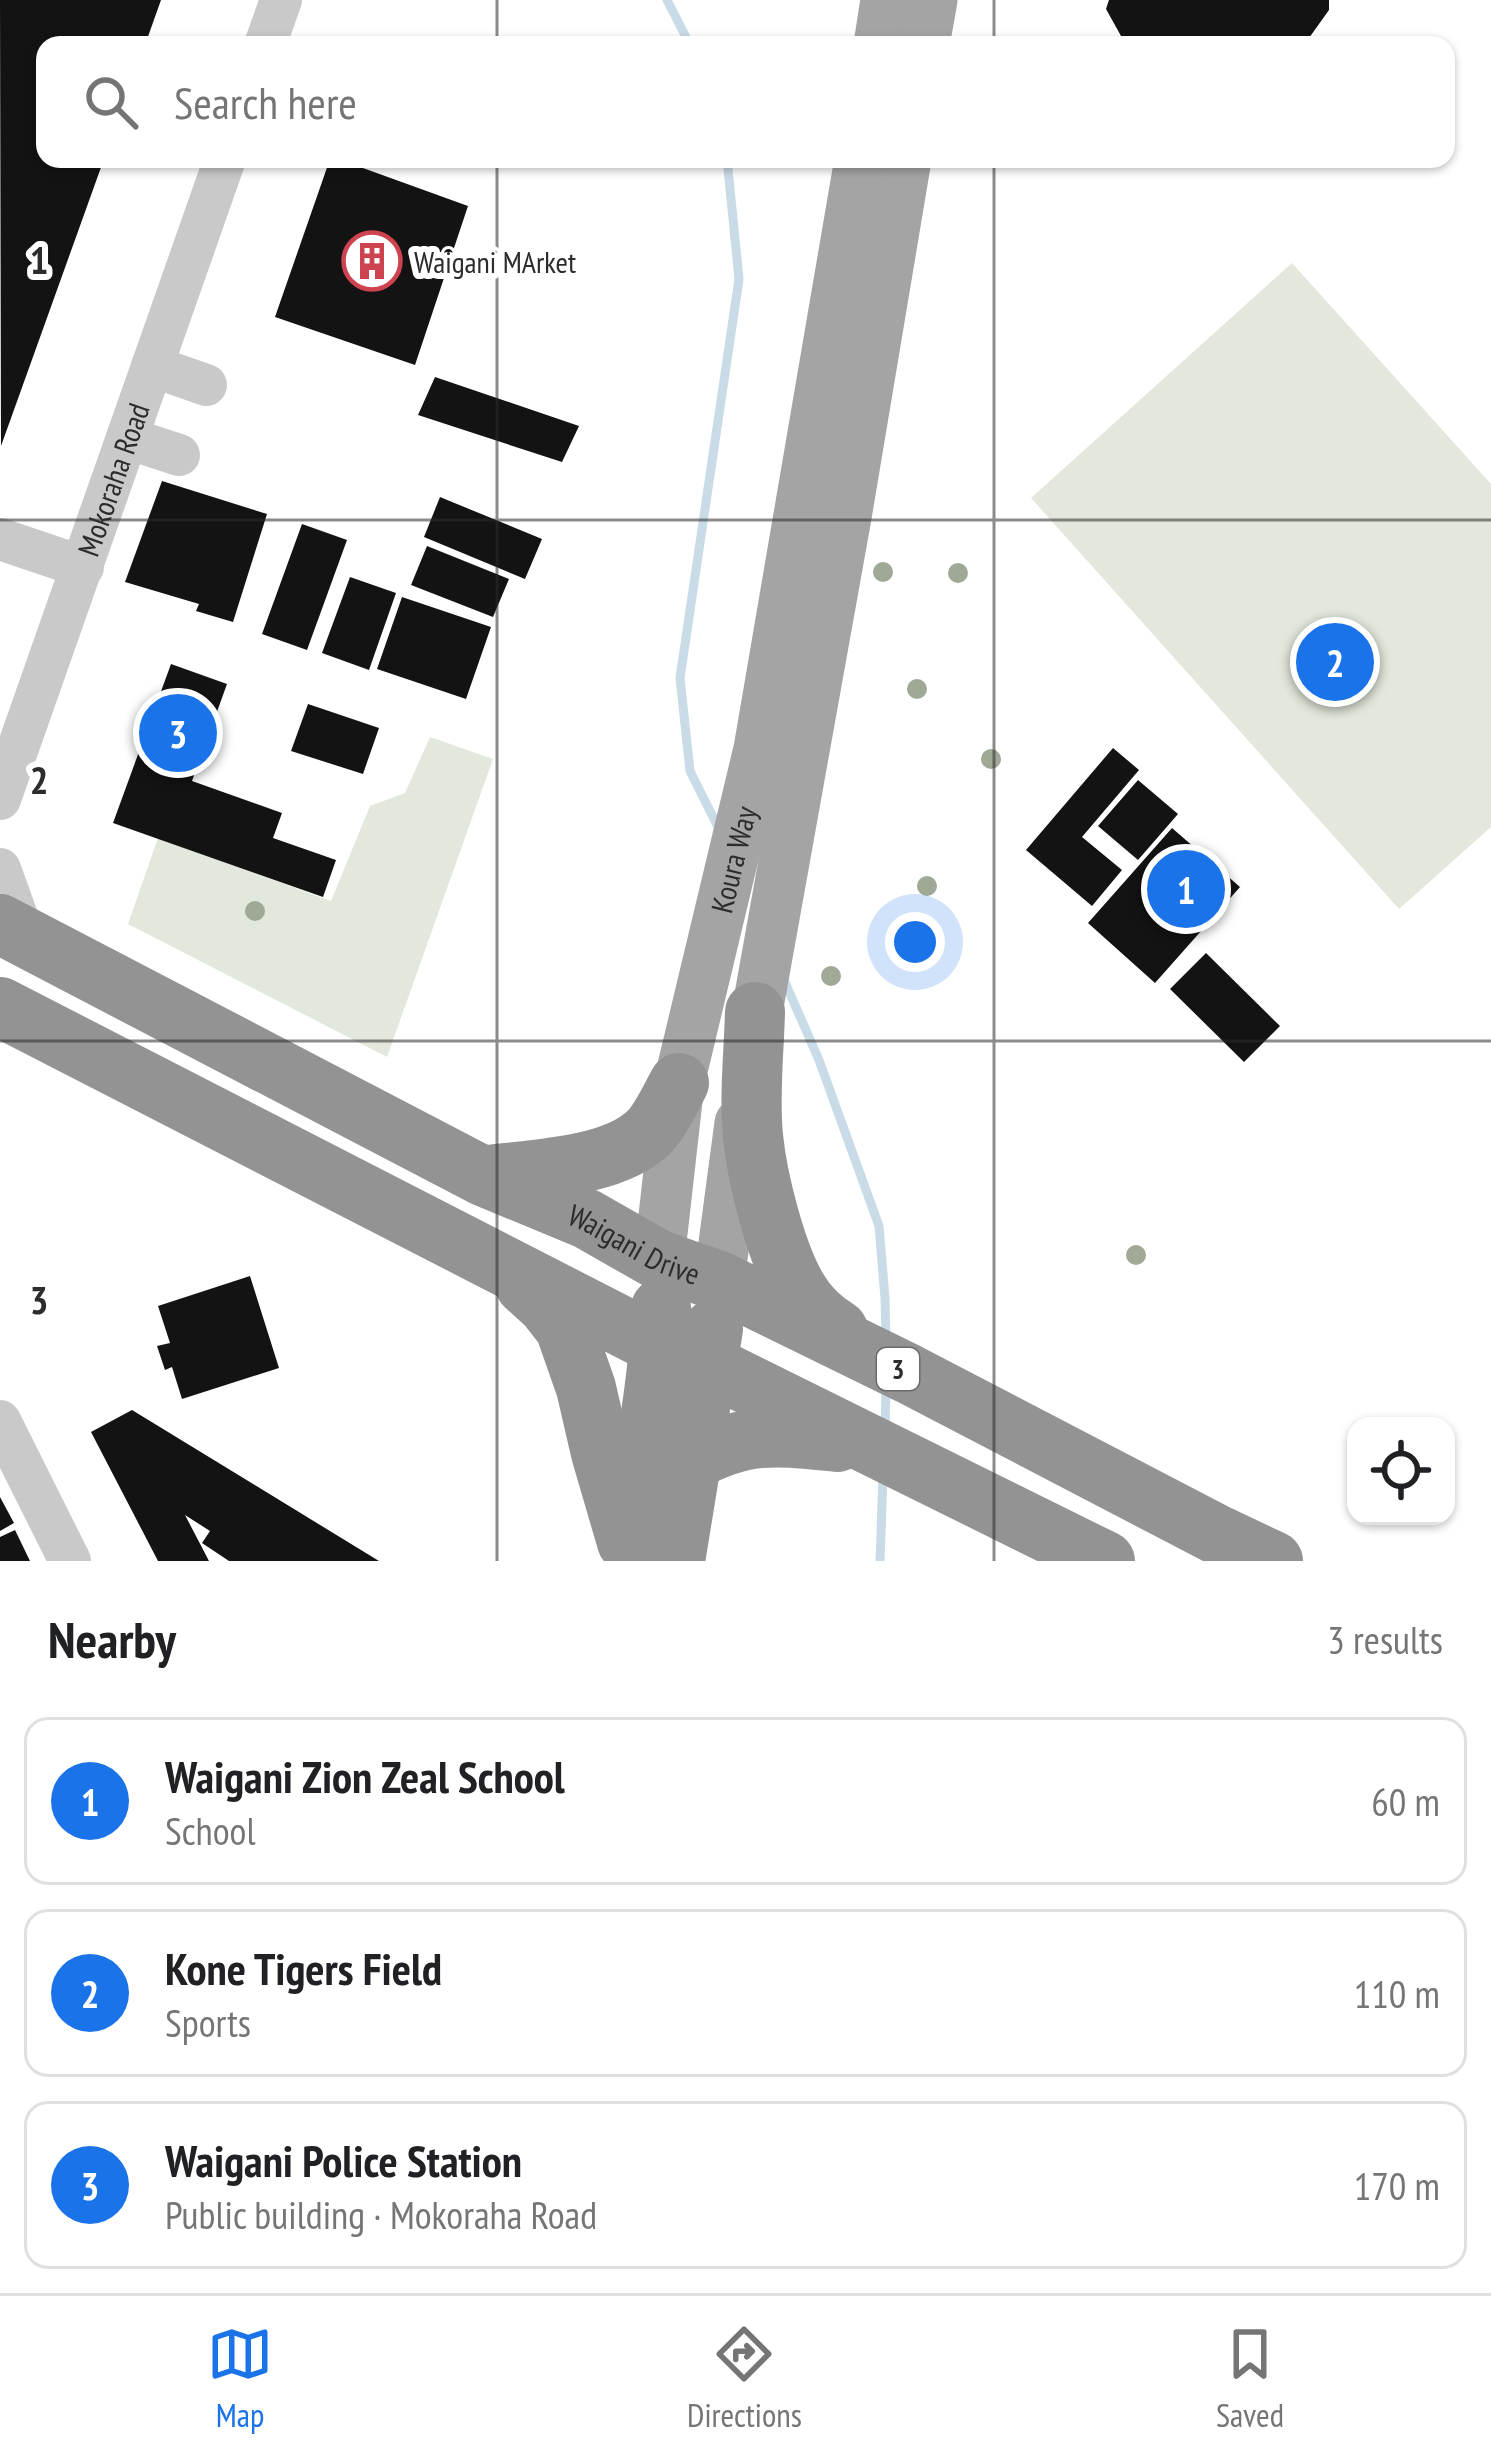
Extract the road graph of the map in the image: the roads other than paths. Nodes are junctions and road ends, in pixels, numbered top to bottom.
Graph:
1 (281, 0) edge
2 (886, 0) edge
3 (932, 0) edge
4 (268, 36) edge
5 (880, 36) edge
6 (926, 36) edge
7 (222, 168) edge
8 (858, 168) edge
9 (904, 168) edge
10 (152, 366) junction
11 (206, 385) dead end
12 (127, 438) junction
13 (179, 455) dead end
14 (0, 539) edge
15 (83, 567) junction
16 (0, 799) edge
17 (0, 869) edge
18 (12, 930) edge
19 (0, 1007) edge
20 (755, 1012) junction
21 (679, 1083) junction
22 (482, 1176) junction
23 (659, 1260) junction
24 (504, 1264) junction
25 (719, 1281) junction
26 (685, 1356) junction
27 (909, 1374) junction
28 (0, 1421) edge
29 (867, 1445) junction
30 (693, 1460) junction
31 (642, 1555) edge
32 (70, 1561) edge
33 (1106, 1561) edge
34 (1273, 1561) edge

1 - 4 street
2 - 5 main road
3 - 6 main road
7 - 10 street, Mokoraha Road
8 - 21 main road, Koura Way
9 - 20 main road, Koura Way
10 - 11 street
10 - 12 street, Mokoraha Road
12 - 13 street
12 - 15 street, Mokoraha Road
14 - 15 street
15 - 16 street, Mokoraha Road
17 - 18 street
18 - 22 highway, Waigani Drive / 3
19 - 24 highway
20 - 25 main road, Koura Way
20 - 27 highway
21 - 22 highway
21 - 23 main road, Koura Way
22 - 23 highway, Waigani Drive / 3
23 - 25 highway, Waigani Drive / 3
23 - 26 highway, Koura Way
24 - 26 highway
24 - 31 highway
25 - 26 highway, Koura Way
25 - 27 highway, Waigani Drive / 3
26 - 29 highway
26 - 30 highway, Koura Way
26 - 31 highway, Koura Way
27 - 34 highway, Waigani Drive / 3
28 - 32 street
29 - 30 highway
29 - 33 highway
30 - 31 highway, Koura Way

